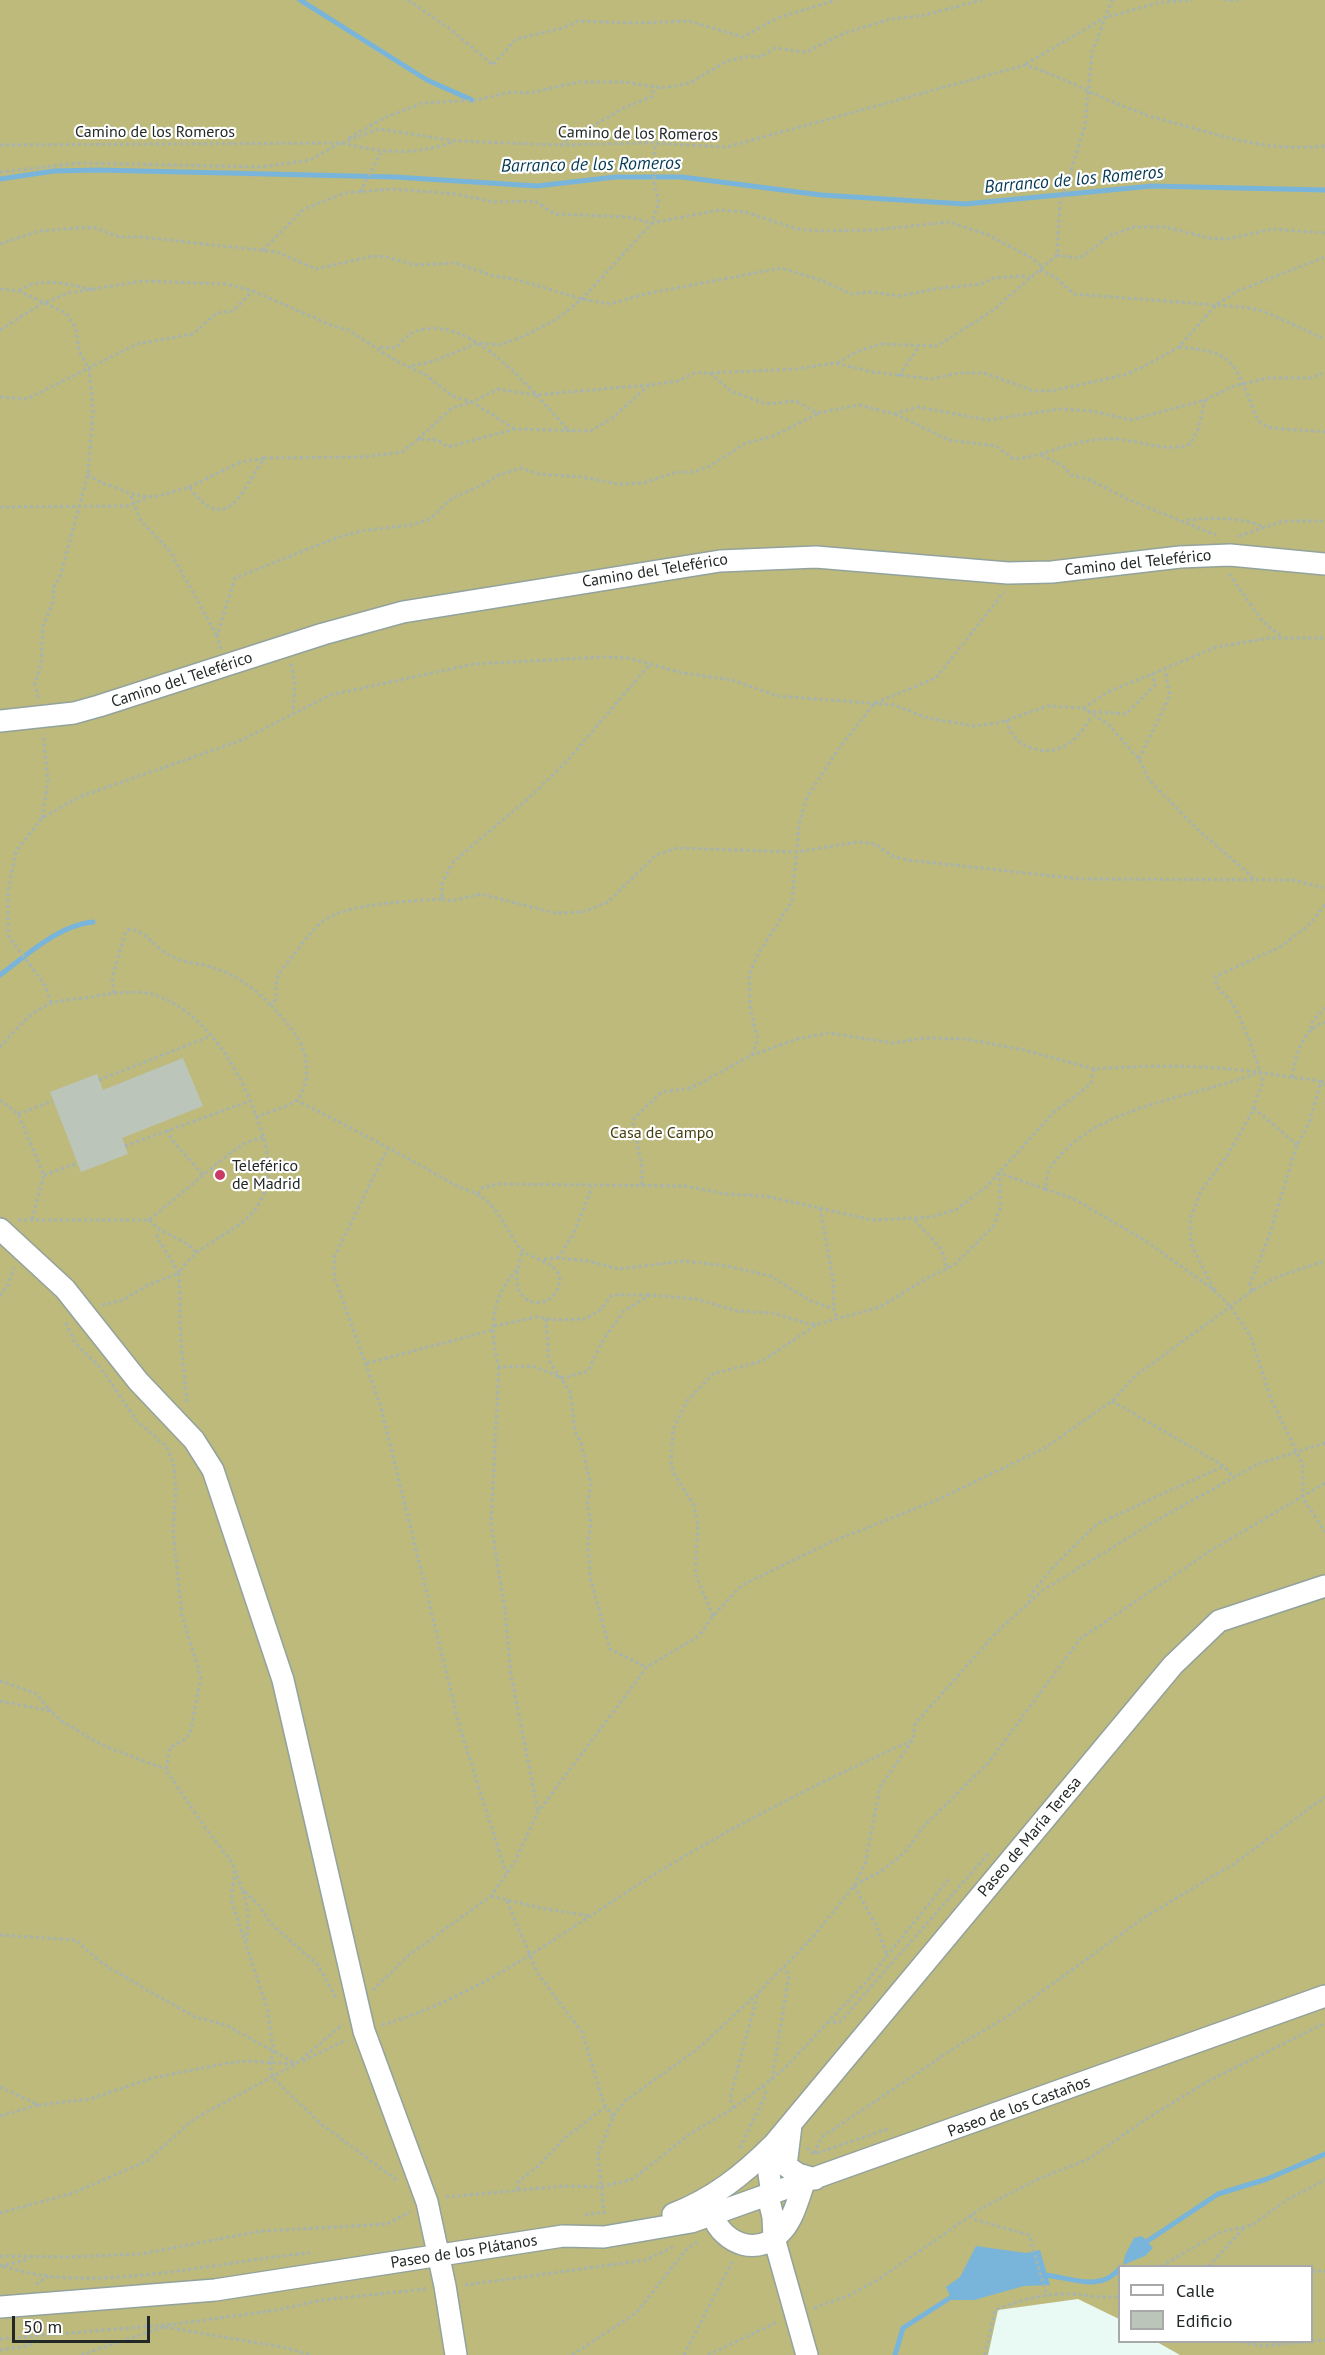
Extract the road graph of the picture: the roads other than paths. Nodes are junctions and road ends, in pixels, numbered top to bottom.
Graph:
1 (1325, 564) edge
2 (0, 721) edge
3 (3, 1223) edge
4 (1325, 1586) edge
5 (1325, 1996) edge
6 (797, 2132) junction
7 (774, 2144) junction
8 (813, 2180) junction
9 (770, 2195) junction
10 (712, 2213) junction
11 (563, 2236) junction
12 (774, 2238) junction
13 (439, 2256) junction
14 (0, 2307) edge
15 (456, 2355) edge
16 (807, 2355) edge

1 - 2 street, Camino del Teleférico
3 - 13 street
4 - 6 street, Paseo de María Teresa
5 - 8 street, Paseo de los Castaños
6 - 7 street, Paseo de María Teresa
6 - 8 street
7 - 9 street
7 - 10 street, Paseo de María Teresa
8 - 9 street, Paseo de los Castaños
8 - 12 street
9 - 10 street, Paseo de los Castaños
9 - 12 street
10 - 11 street, Paseo de los Plátanos
10 - 11 street
10 - 12 street
11 - 13 street, Paseo de los Plátanos
12 - 16 street
13 - 14 street, Paseo de los Plátanos
13 - 15 street

